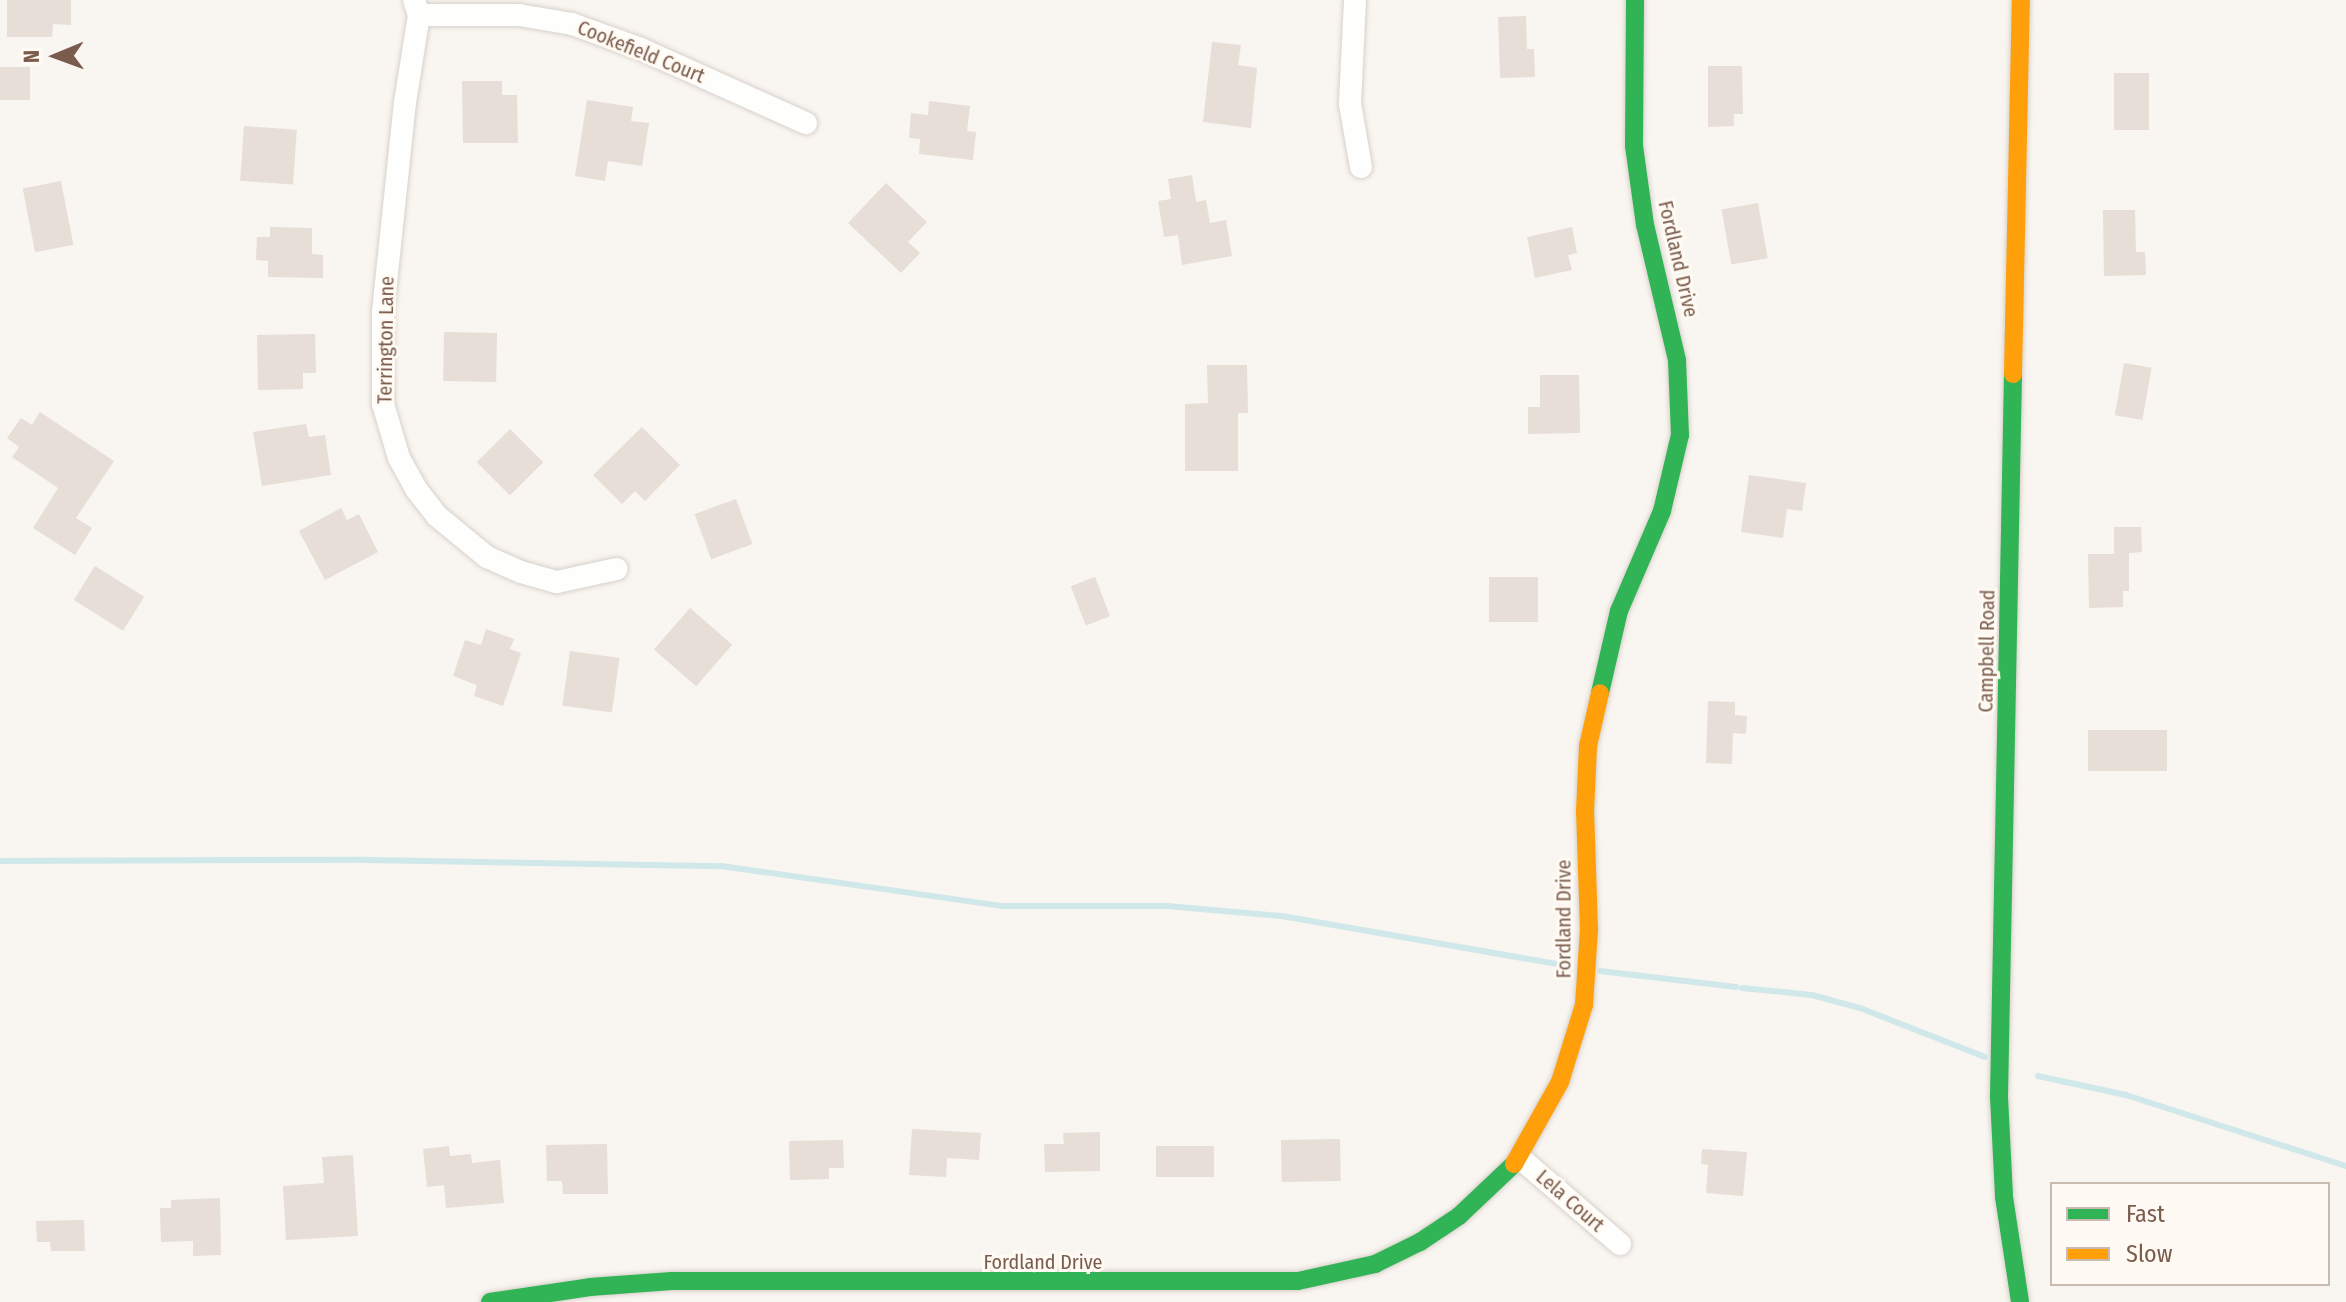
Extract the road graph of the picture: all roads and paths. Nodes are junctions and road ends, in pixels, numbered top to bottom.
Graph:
1 (1355, 0) edge
2 (1635, 0) edge
3 (2021, 0) edge
4 (417, 8) edge
5 (806, 123) dead end
6 (1361, 167) dead end
7 (617, 569) dead end
8 (1520, 1158) junction
9 (1620, 1244) dead end
10 (490, 1302) edge
11 (2020, 1302) edge

1 - 6 street
2 - 8 street, Fordland Drive
3 - 11 street, Campbell Road
4 - 5 street, Cookefield Court
4 - 7 street, Terrington Lane
8 - 9 street, Lela Court
8 - 10 street, Fordland Drive

